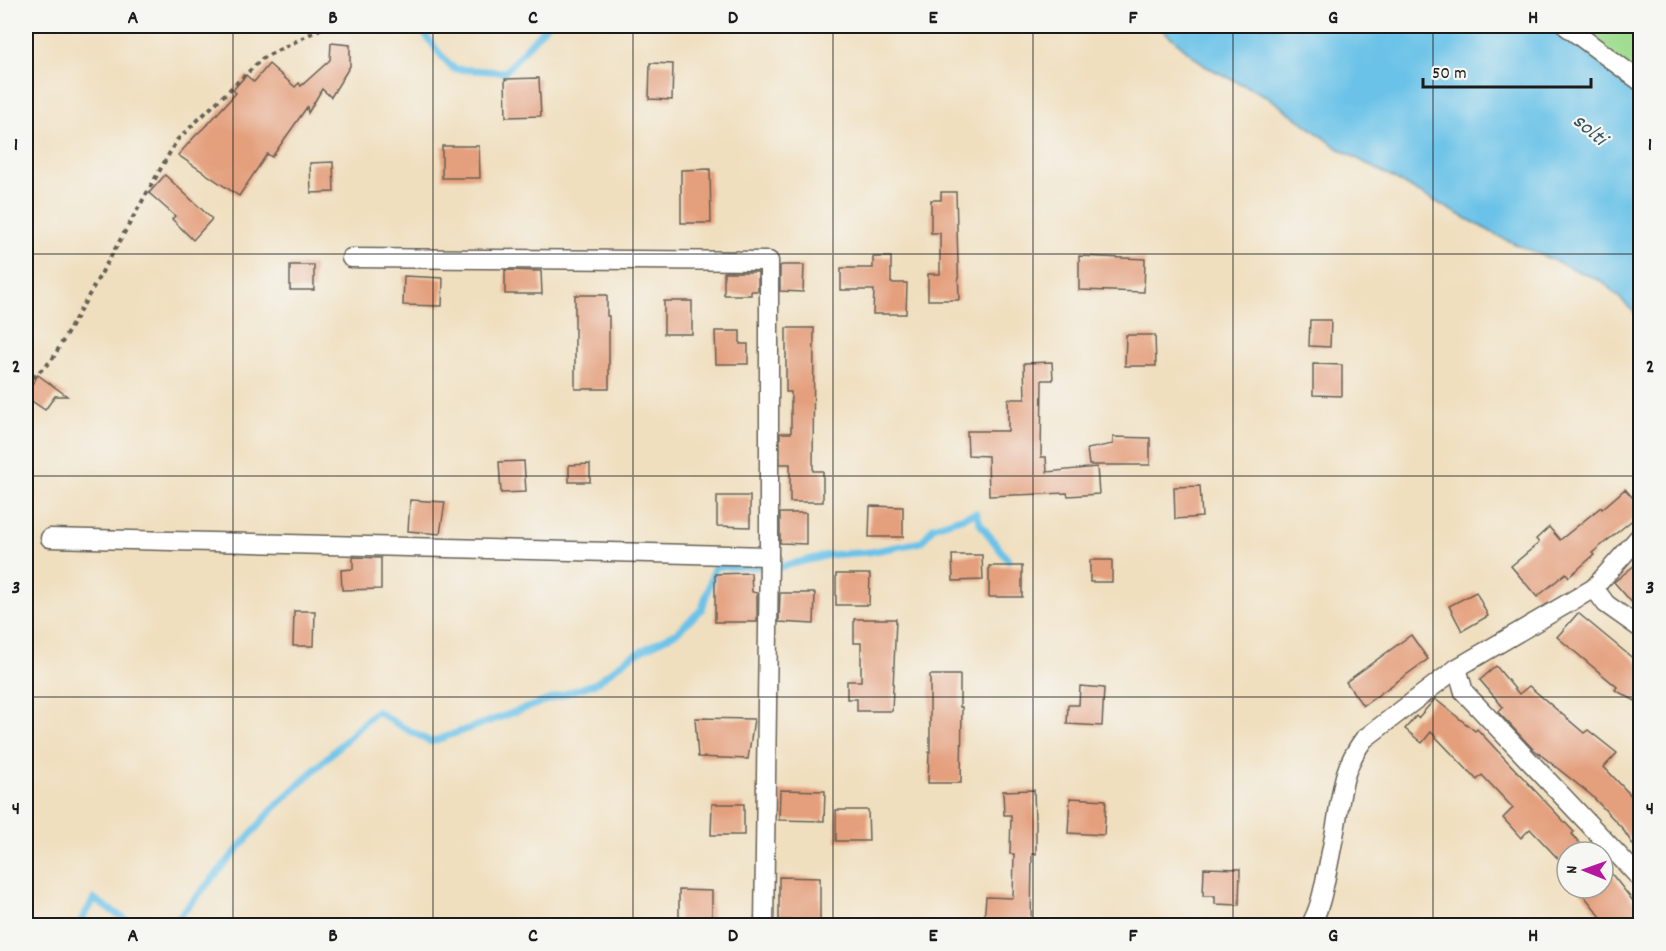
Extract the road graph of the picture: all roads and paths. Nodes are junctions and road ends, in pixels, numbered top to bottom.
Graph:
1 (332, 26) edge
2 (1566, 26) edge
3 (1641, 81) edge
4 (351, 258) dead end
5 (26, 384) edge
6 (1641, 536) edge
7 (50, 538) dead end
8 (769, 556) junction
9 (1594, 588) junction
10 (1641, 628) edge
11 (1457, 668) junction
12 (1641, 878) edge
13 (764, 926) edge
14 (1310, 926) edge

1 - 5 path
2 - 3 street
4 - 8 street
6 - 9 street
7 - 8 street
8 - 13 street
9 - 10 street
9 - 11 street
11 - 12 street
11 - 14 street

